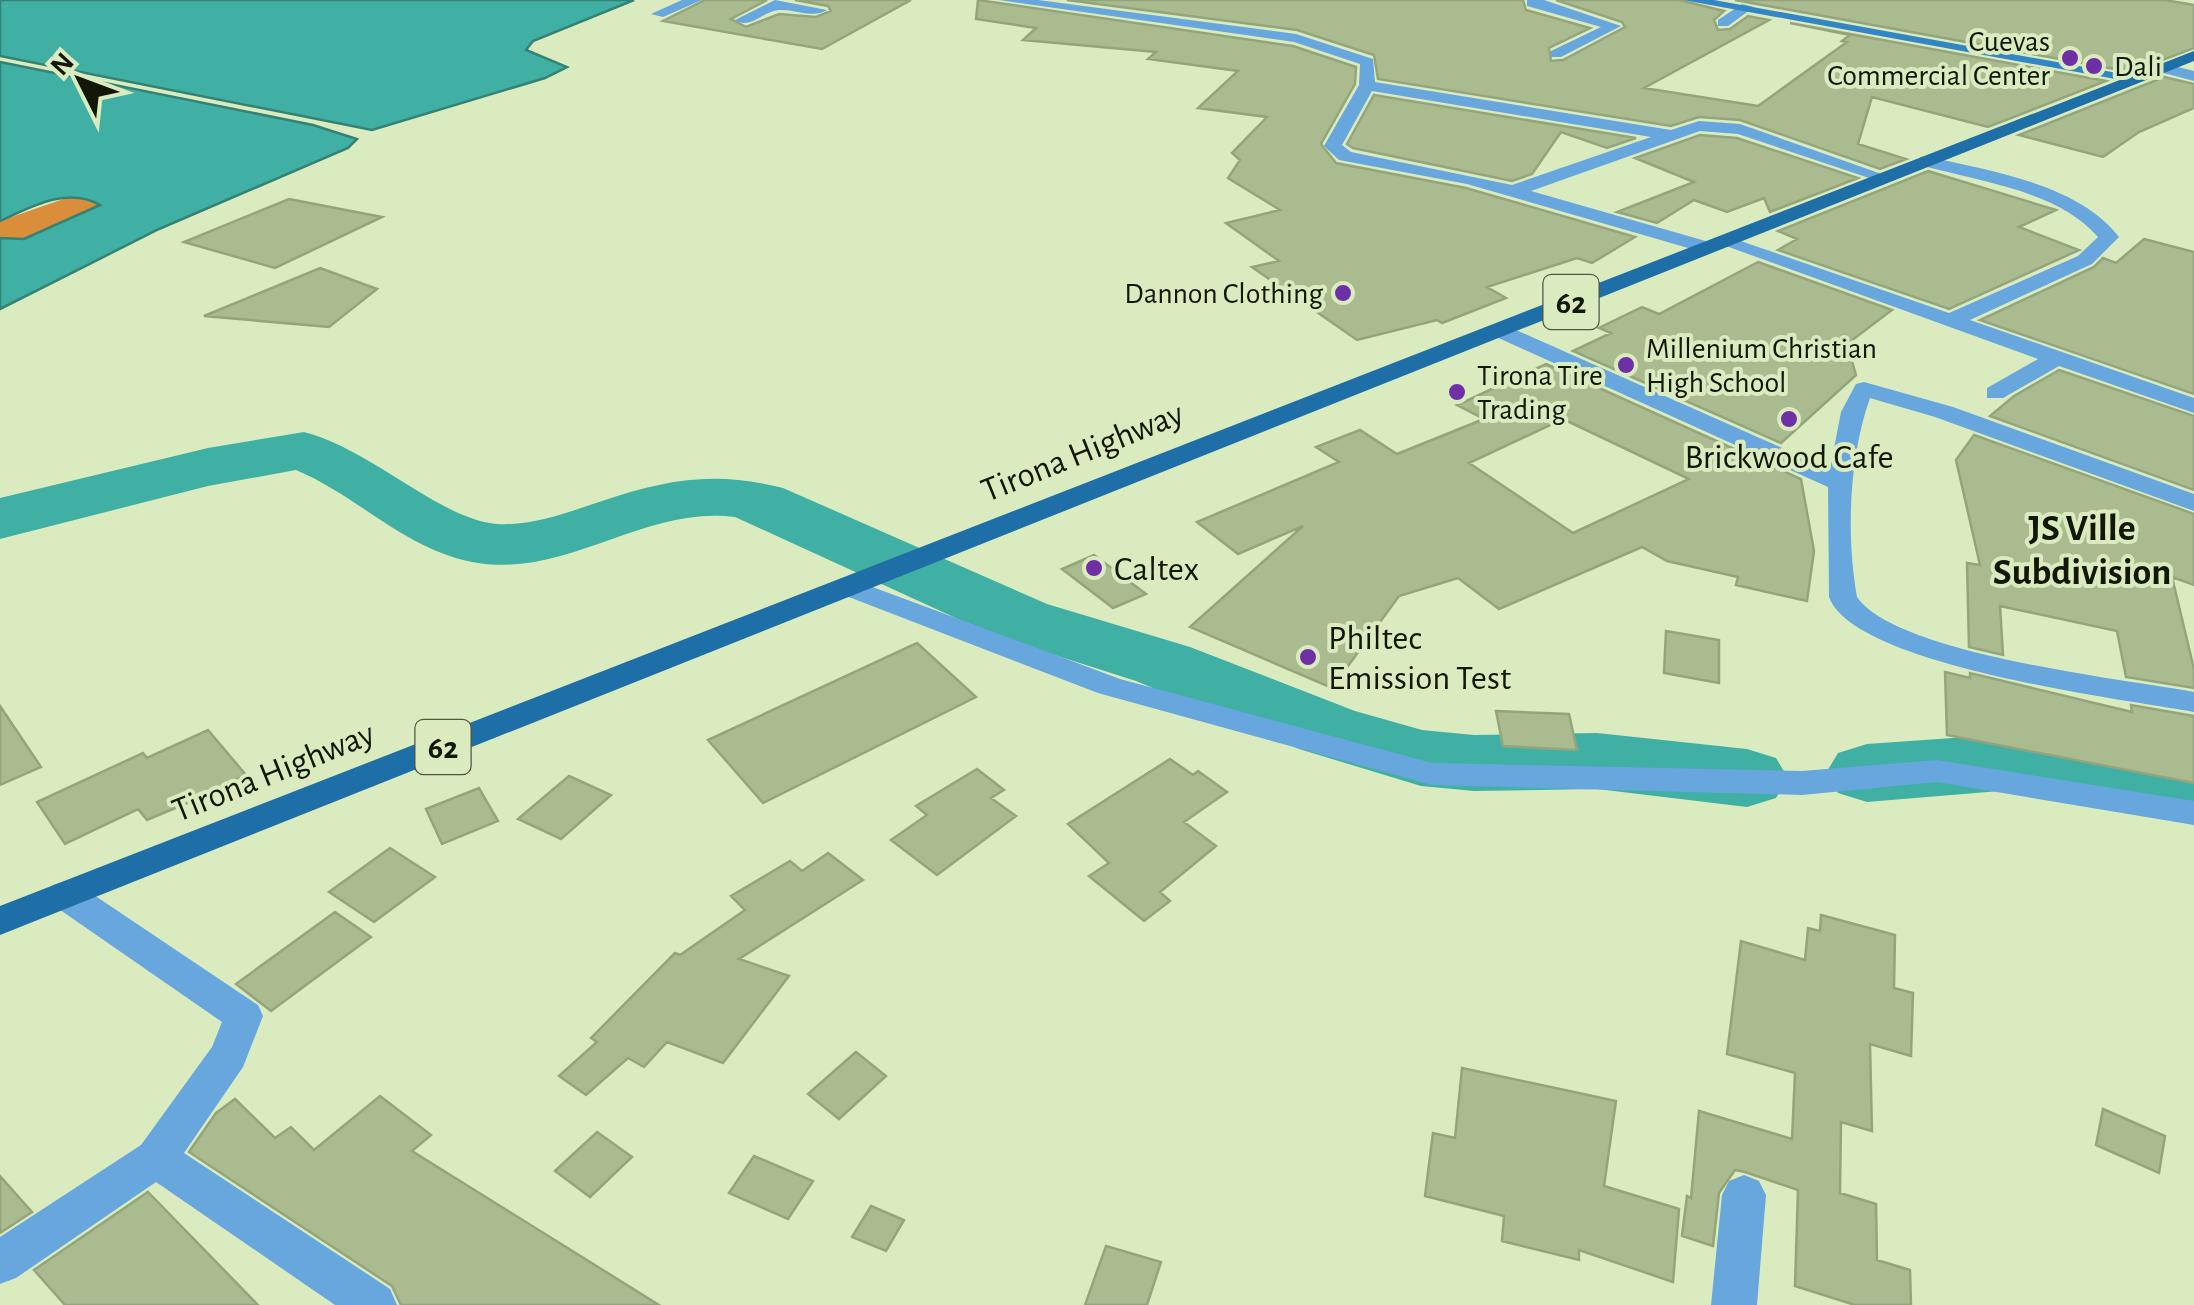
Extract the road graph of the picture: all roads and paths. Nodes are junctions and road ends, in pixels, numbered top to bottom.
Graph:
1 (695, 0) edge
2 (1006, 0) edge
3 (1537, 0) edge
4 (1690, 0) edge
5 (780, 2) edge
6 (1065, 4) edge
7 (1747, 7) junction
8 (820, 10) dead end
9 (658, 14) dead end
10 (742, 20) dead end
11 (1724, 24) dead end
12 (1556, 54) dead end
13 (2194, 56) edge
14 (2162, 68) junction
15 (2194, 76) edge
16 (2137, 78) junction
17 (1367, 84) junction
18 (1674, 136) junction
19 (1926, 161) junction
20 (1884, 178) junction
21 (1513, 191) junction
22 (1717, 245) junction
23 (1950, 321) junction
24 (1500, 330) junction
25 (2057, 358) junction
26 (1994, 393) dead end
27 (2194, 406) edge
28 (1840, 483) junction
29 (2194, 503) edge
30 (851, 588) junction
31 (2194, 702) edge
32 (2194, 813) edge
33 (66, 895) junction
34 (0, 922) edge
35 (156, 1158) junction
36 (1744, 1195) dead end
37 (0, 1262) edge
38 (374, 1305) edge
39 (1734, 1305) edge

1 - 9 street
2 - 6 street
3 - 12 street
4 - 7 street
5 - 8 street
5 - 10 street
6 - 17 street
7 - 11 street
7 - 16 street
13 - 14 main road, Tirona Highway / 62
14 - 15 street
14 - 16 main road, Tirona Highway / 62
16 - 19 main road, Tirona Highway / 62
17 - 18 street
17 - 21 street
18 - 20 street
18 - 21 street
19 - 20 main road, Tirona Highway / 62
19 - 23 street
20 - 22 main road, Tirona Highway / 62
21 - 22 street
22 - 23 street
22 - 24 main road, Tirona Highway / 62
23 - 25 street
24 - 28 street
24 - 30 main road, Tirona Highway / 62
25 - 26 street
25 - 27 street
28 - 29 street
28 - 31 street
30 - 32 street
30 - 33 main road, Tirona Highway / 62
33 - 34 main road, Tirona Highway / 62
33 - 35 street
35 - 37 street
35 - 38 street
36 - 39 street

